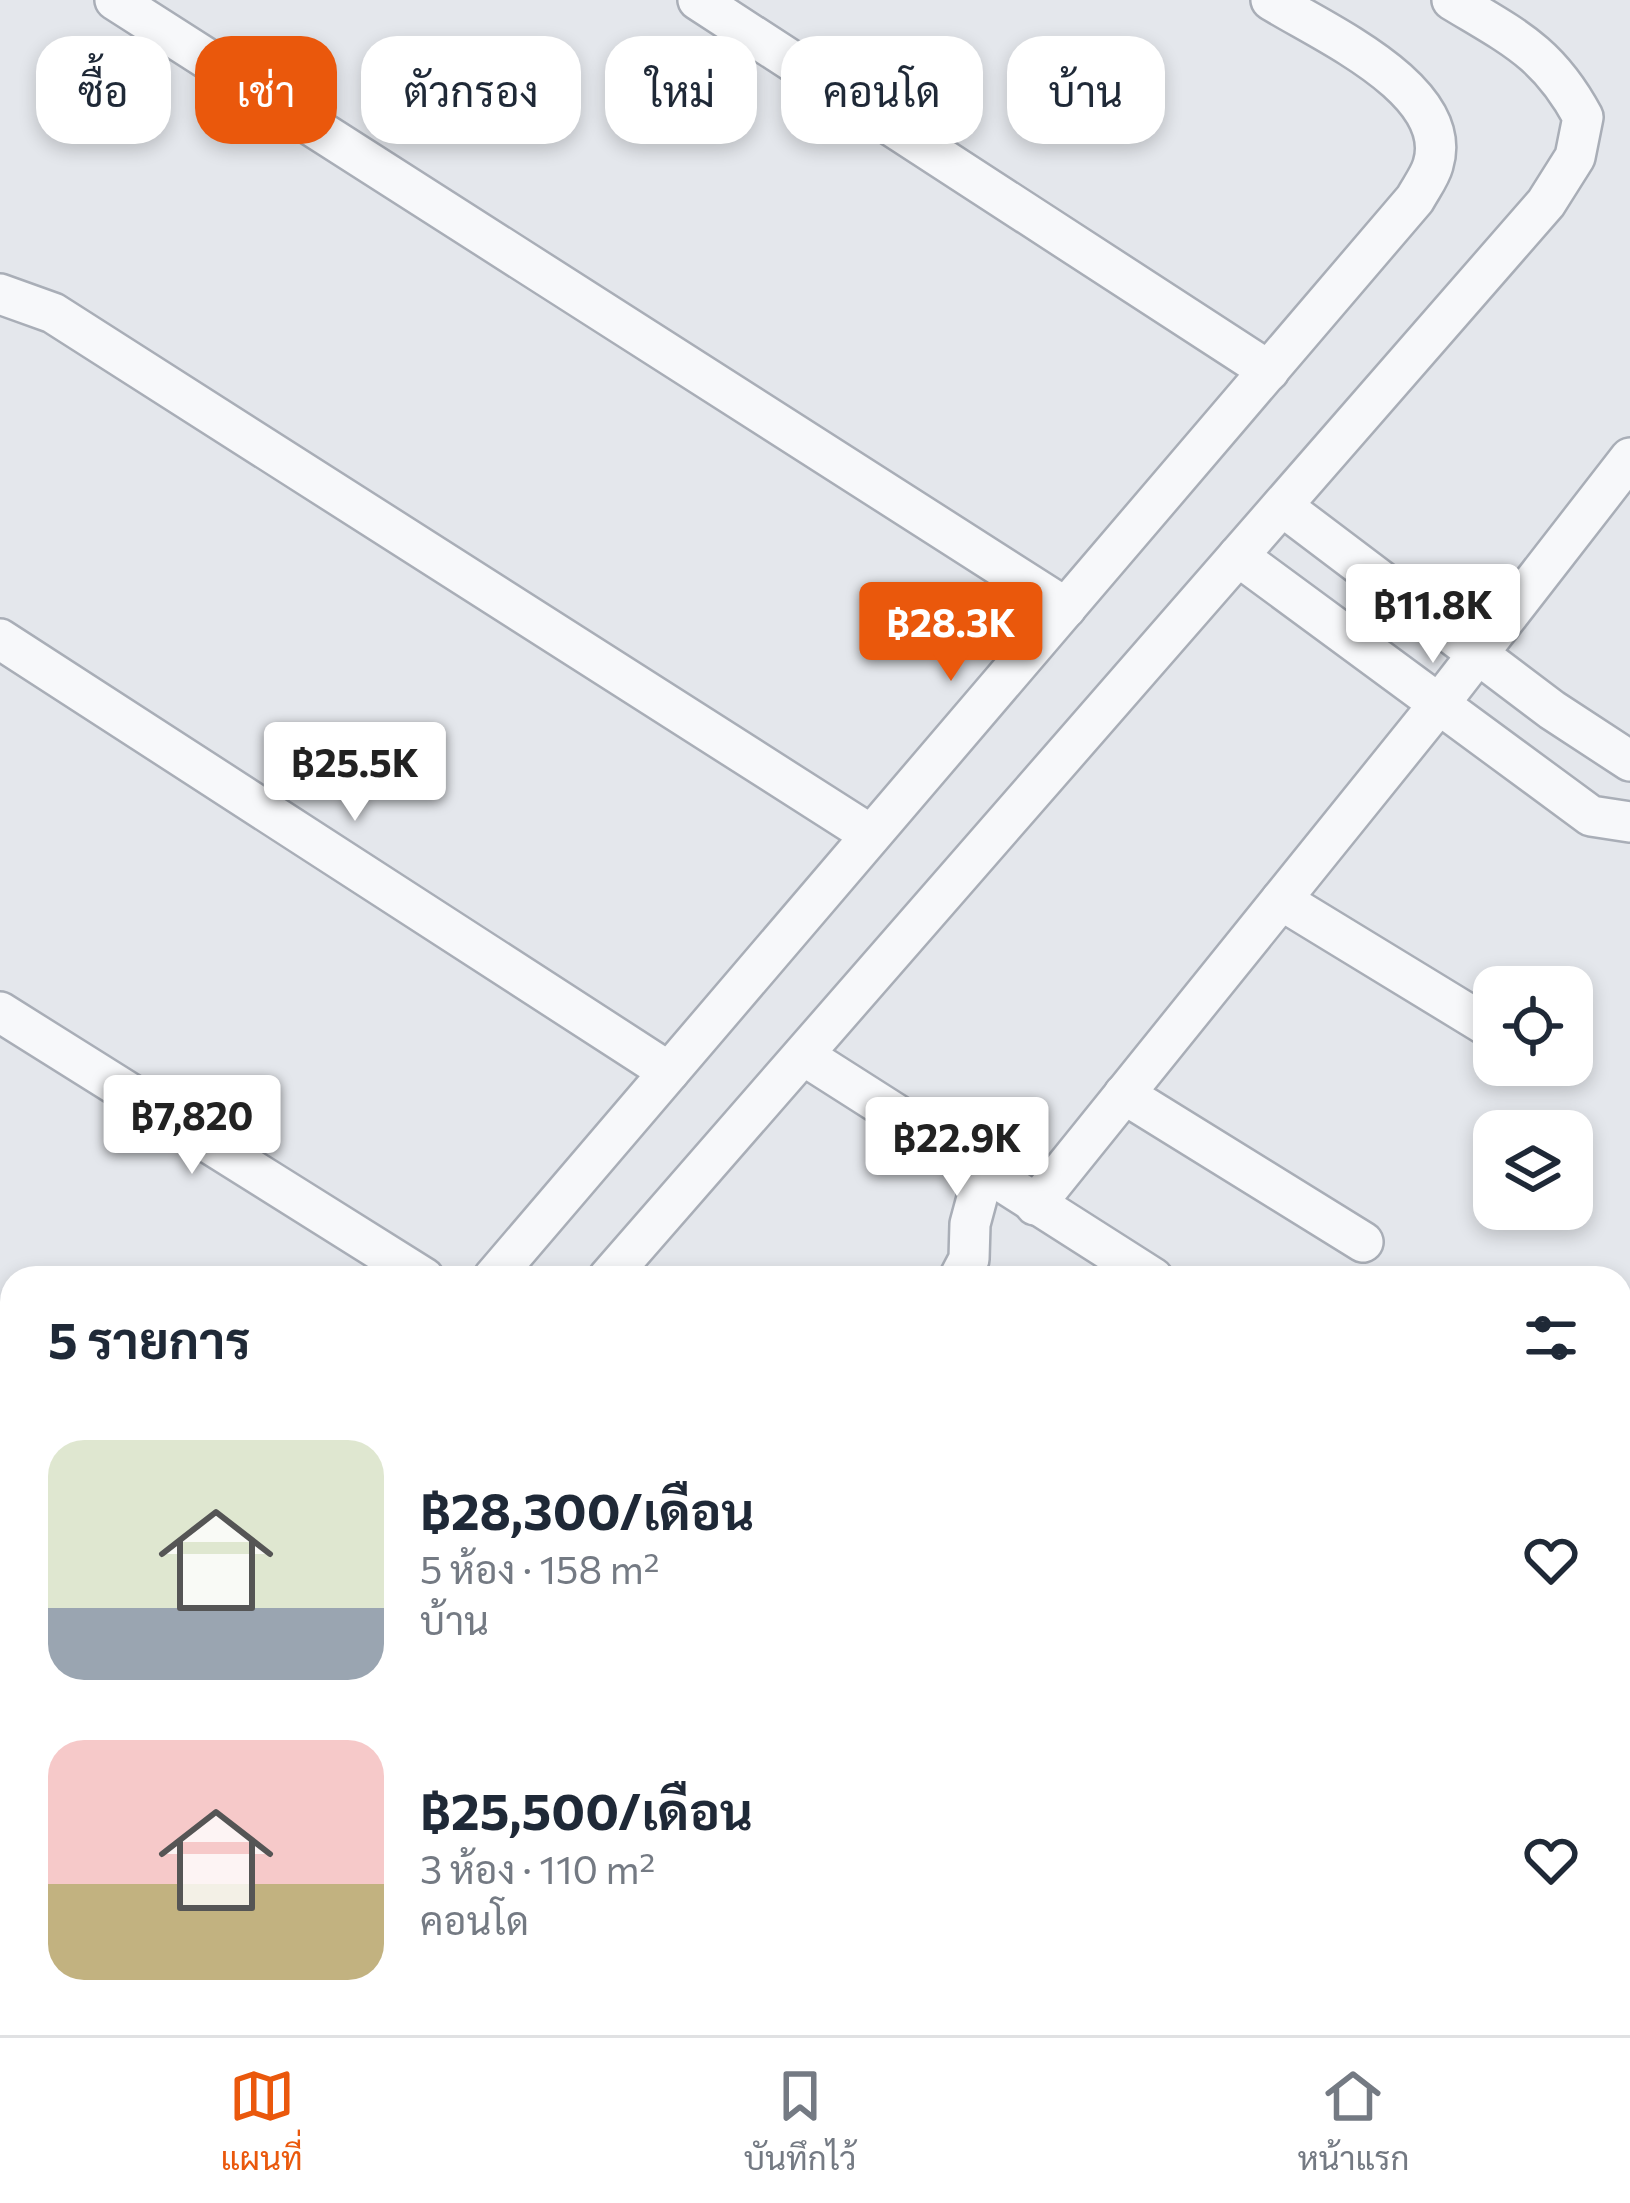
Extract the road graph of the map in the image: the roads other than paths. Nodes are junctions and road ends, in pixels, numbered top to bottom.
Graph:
1 (115, 0) edge
2 (698, 0) edge
3 (1271, 0) edge
4 (1452, 0) edge
5 (0, 294) edge
6 (1269, 370) junction
7 (1623, 480) edge
8 (1282, 506) junction
9 (1238, 556) junction
10 (1066, 608) junction
11 (0, 639) edge
12 (1478, 653) junction
13 (1439, 704) junction
14 (1630, 761) edge
15 (1630, 822) edge
16 (871, 836) junction
17 (1281, 900) junction
18 (0, 1012) edge
19 (1473, 1017) edge
20 (803, 1055) junction
21 (669, 1072) junction
22 (1124, 1094) junction
23 (984, 1172) junction
24 (1035, 1205) junction
25 (1363, 1242) dead end
26 (405, 1266) edge
27 (503, 1266) edge
28 (618, 1266) edge
29 (965, 1266) edge
30 (1134, 1266) edge

1 - 10 street
2 - 6 street
3 - 6 street
4 - 8 street
5 - 16 street
6 - 10 street
7 - 12 street
8 - 9 street
8 - 12 street
9 - 13 street
9 - 20 street
10 - 16 street
11 - 21 street
12 - 13 street
12 - 14 street
13 - 15 street
13 - 17 street
16 - 21 street
17 - 19 street
17 - 22 street
18 - 26 street
20 - 23 street
20 - 28 street
21 - 27 street
22 - 24 street
22 - 25 street
23 - 24 street
23 - 29 street
24 - 30 street

